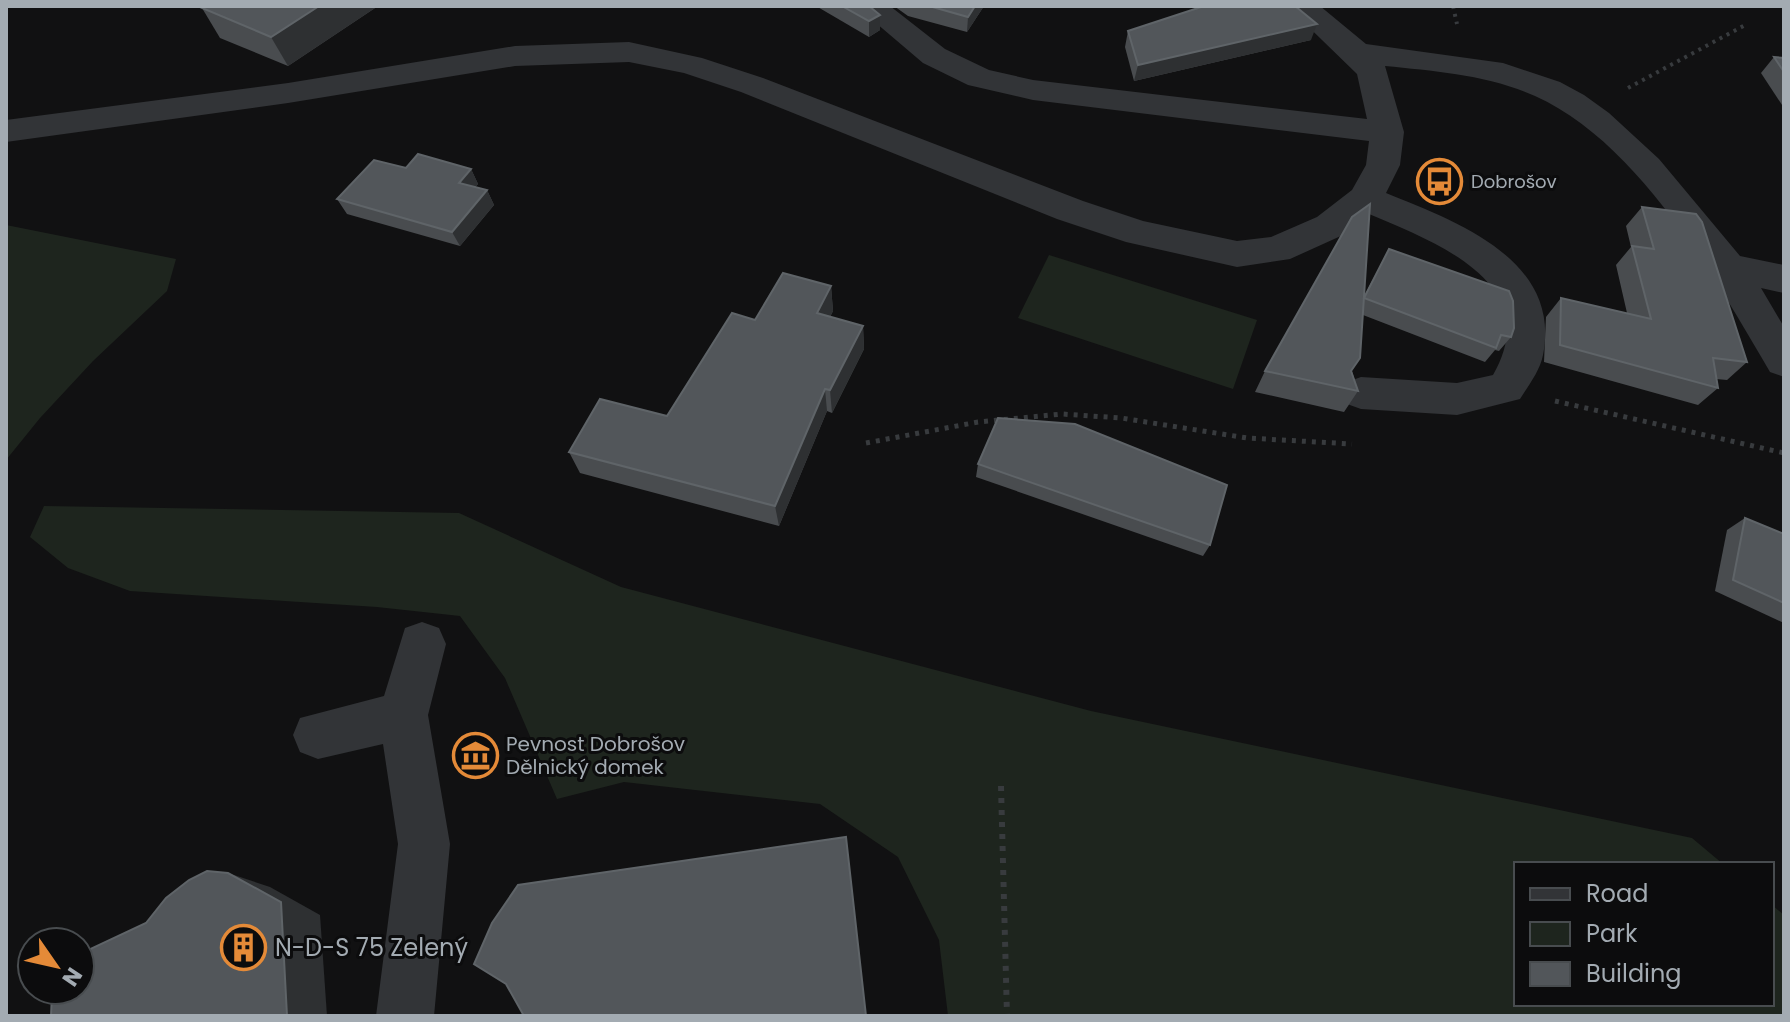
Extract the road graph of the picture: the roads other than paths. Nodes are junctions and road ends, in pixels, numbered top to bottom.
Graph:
1 (871, 6) edge
2 (1302, 6) edge
3 (1357, 53) junction
4 (6, 131) edge
5 (1387, 132) junction
6 (1365, 198) junction
7 (1728, 267) junction
8 (1784, 279) edge
9 (1784, 361) edge
10 (1361, 393) edge
11 (422, 644) dead end
12 (403, 715) junction
13 (318, 735) dead end
14 (405, 1016) edge

1 - 5 street
2 - 3 street
3 - 5 street
3 - 7 street
4 - 6 street
5 - 6 street
6 - 10 street
7 - 8 street
7 - 9 street
11 - 12 street
12 - 13 street
12 - 14 street

